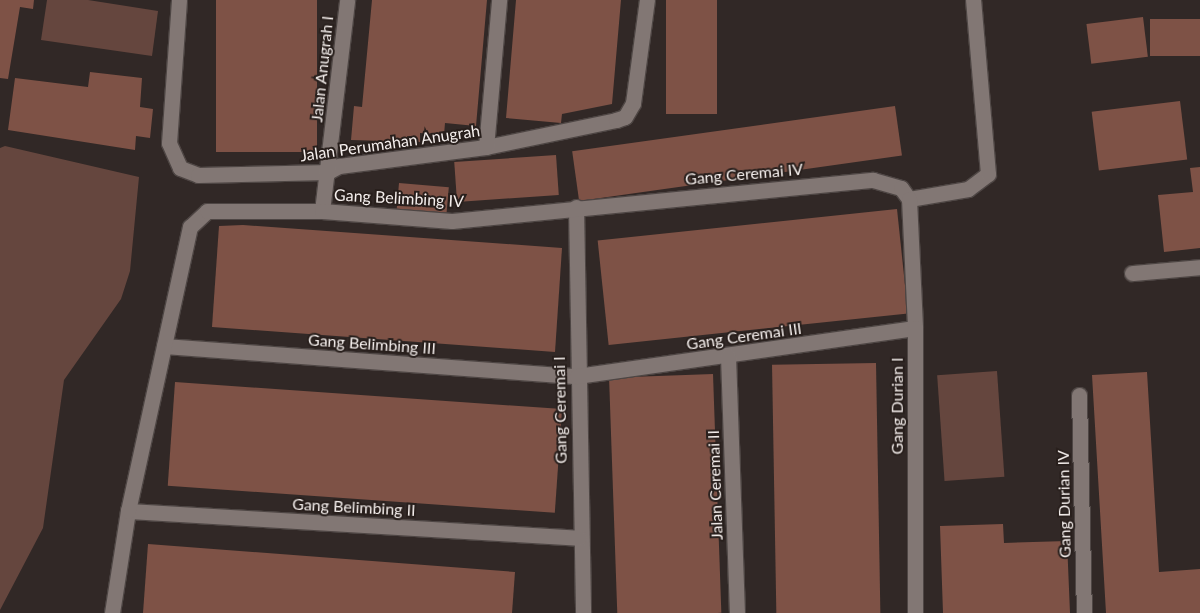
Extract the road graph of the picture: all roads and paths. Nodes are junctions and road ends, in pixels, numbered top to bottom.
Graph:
1 (179, 0) edge
2 (347, 0) edge
3 (499, 0) edge
4 (647, 0) edge
5 (973, 0) edge
6 (486, 147) junction
7 (328, 172) junction
8 (909, 199) junction
9 (576, 207) junction
10 (322, 211) junction
11 (1200, 267) edge
12 (1132, 273) dead end
13 (915, 328) junction
14 (164, 346) junction
15 (728, 356) junction
16 (577, 376) junction
17 (1079, 395) dead end
18 (128, 511) junction
19 (579, 538) junction
20 (112, 613) edge
21 (583, 613) edge
22 (737, 613) edge
23 (914, 613) edge
24 (1084, 613) edge

1 - 7 street, Jalan Perumahan Anugrah
2 - 7 street, Jalan Anugrah I
3 - 6 street
4 - 6 street, Jalan Perumahan Anugrah
5 - 8 street
6 - 7 street, Jalan Perumahan Anugrah
7 - 10 street, Jalan Anugrah I
8 - 9 street, Gang Ceremai IV
8 - 13 street, Gang Durian I
9 - 10 street, Gang Belimbing IV
9 - 16 street, Gang Ceremai I
10 - 14 street, Gang Belimbing IV
11 - 12 street
13 - 15 street, Gang Ceremai III
13 - 23 street, Gang Durian I
14 - 16 street, Gang Belimbing III
14 - 18 street, Gang Belimbing IV
15 - 16 street, Gang Ceremai III
15 - 22 street, Jalan Ceremai II
16 - 19 street, Gang Ceremai I
17 - 24 street, Gang Durian IV
18 - 19 street, Gang Belimbing II
18 - 20 street, Gang Belimbing IV
19 - 21 street, Gang Ceremai I

